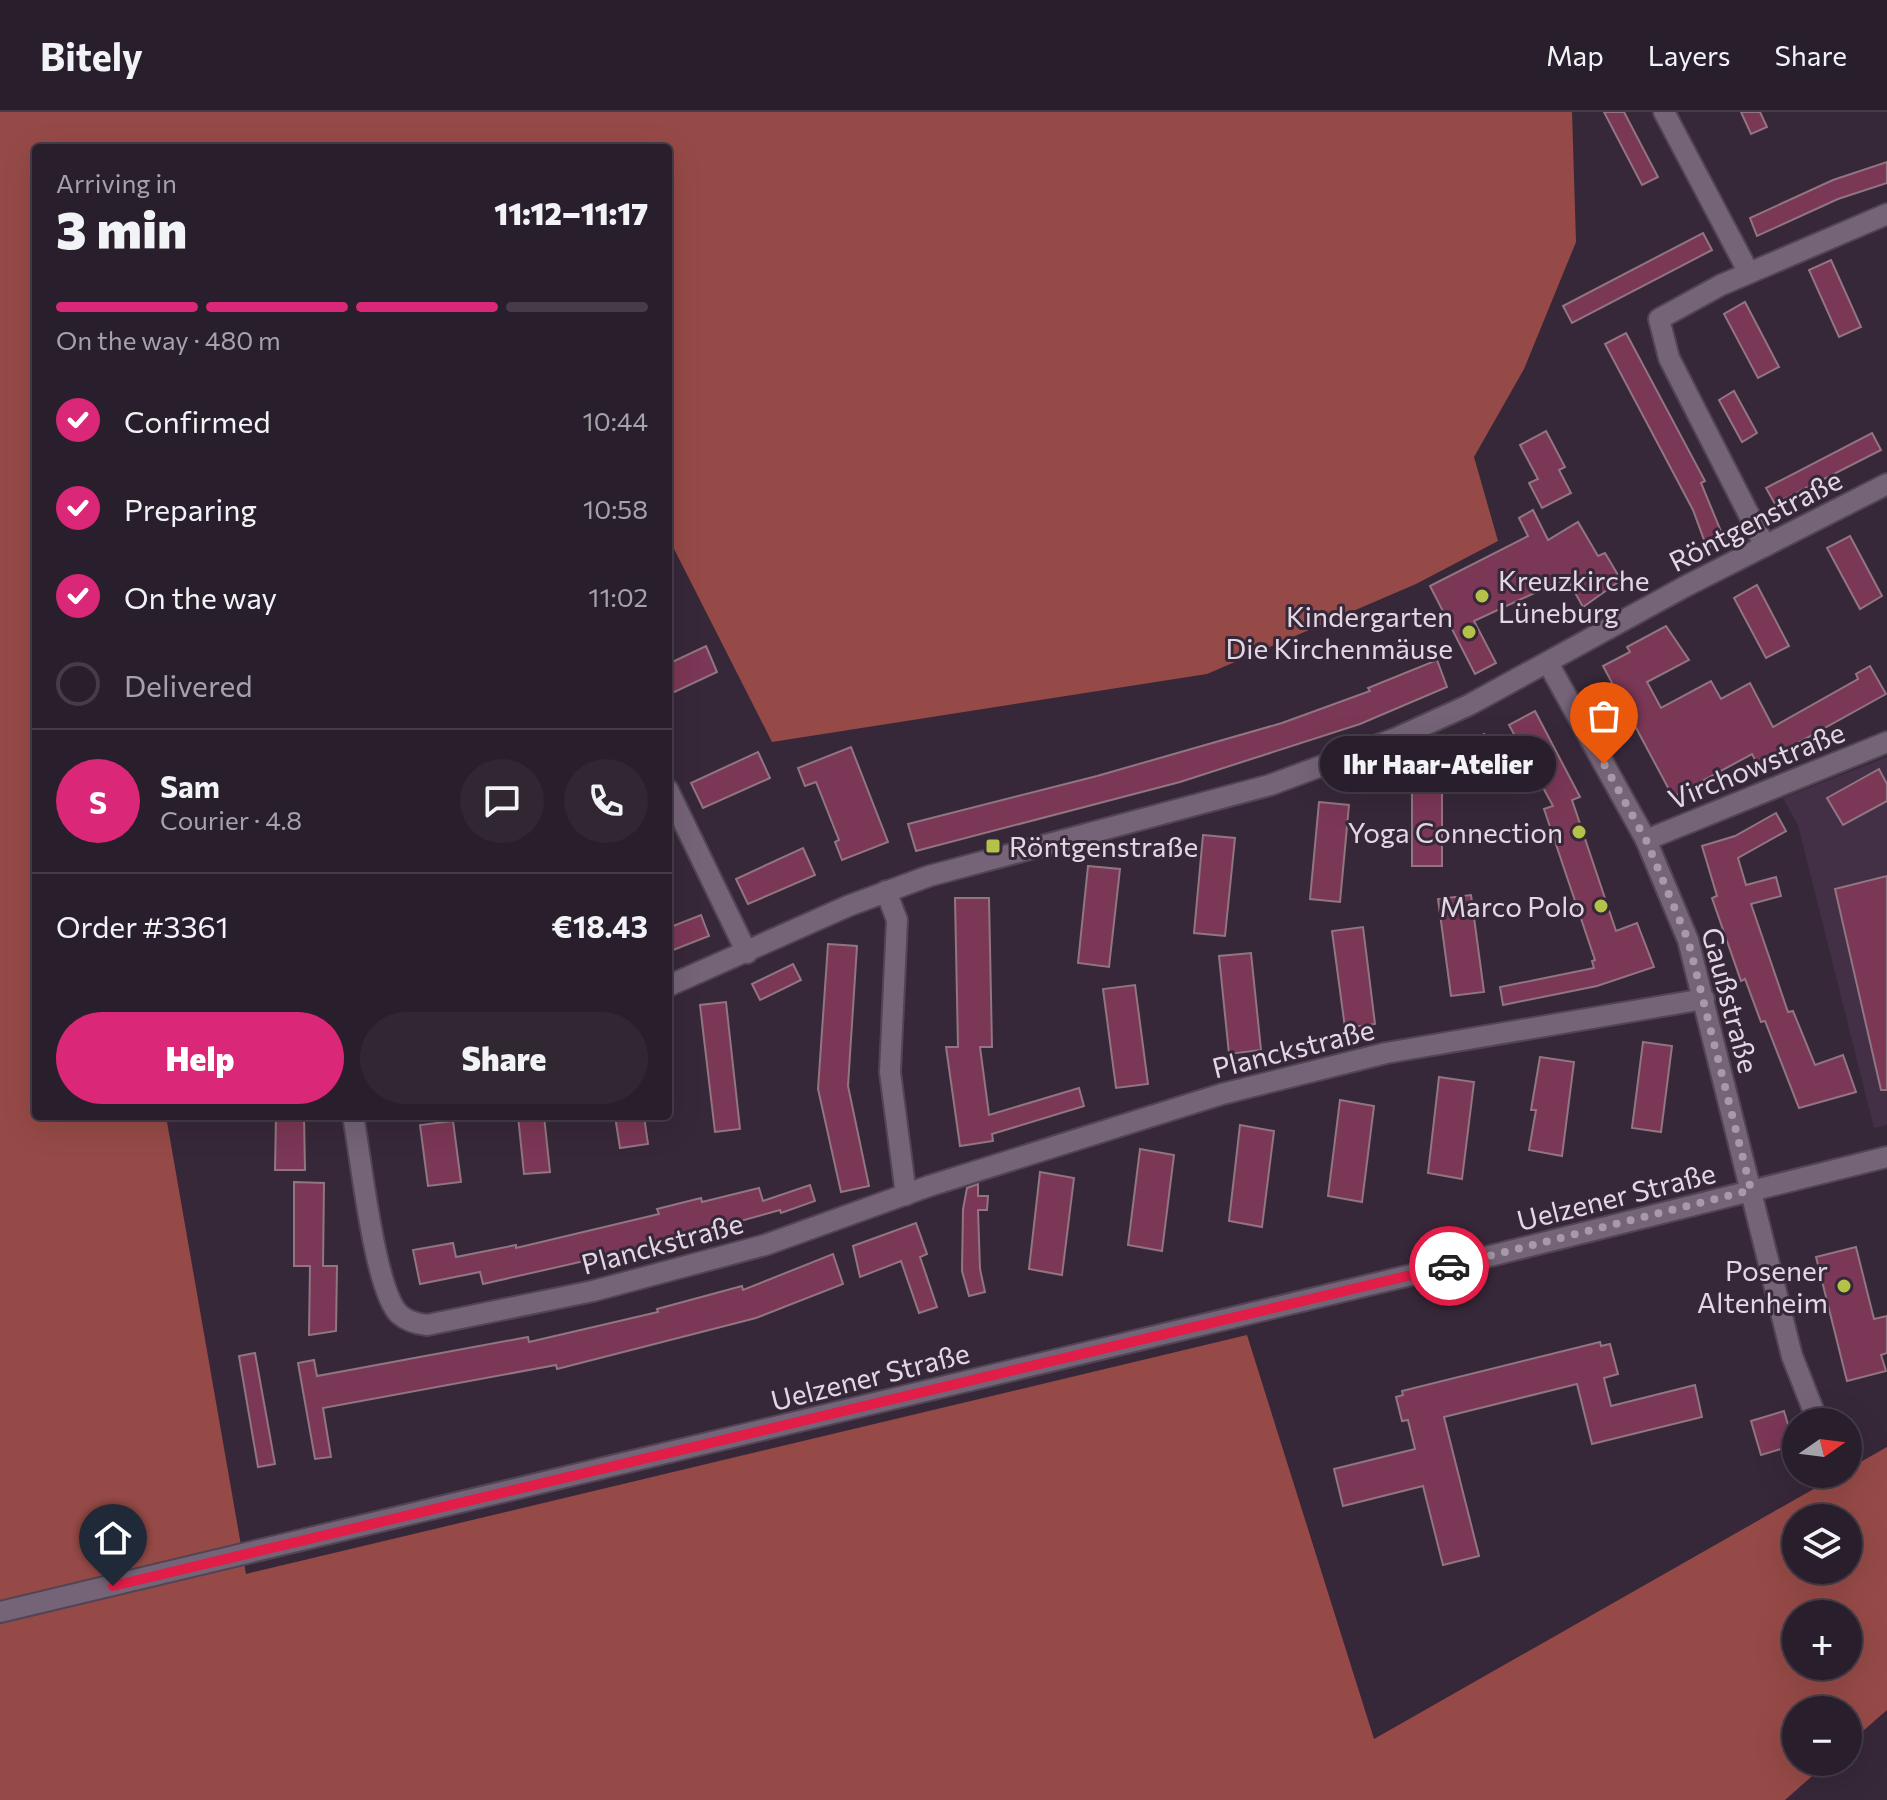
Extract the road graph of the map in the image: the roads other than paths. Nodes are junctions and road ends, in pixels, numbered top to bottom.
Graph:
1 (1664, 112) edge
2 (1887, 214) edge
3 (1749, 273) junction
4 (1887, 484) edge
5 (1765, 546) junction
6 (1548, 663) junction
7 (1887, 742) edge
8 (672, 798) edge
9 (1646, 840) junction
10 (886, 891) junction
11 (747, 953) junction
12 (672, 984) edge
13 (1704, 999) junction
14 (354, 1120) edge
15 (1887, 1157) edge
16 (1751, 1190) junction
17 (906, 1195) junction
18 (1812, 1408) edge
19 (0, 1612) edge

1 - 3 street
2 - 3 street
3 - 5 street
4 - 5 street, Röntgenstraße
5 - 6 street, Röntgenstraße
6 - 9 street, Gaußstraße
6 - 10 street, Röntgenstraße
7 - 9 street, Virchowstraße
8 - 11 street
9 - 13 street, Gaußstraße
10 - 11 street, Röntgenstraße
10 - 17 street
11 - 12 street, Röntgenstraße
13 - 16 street, Gaußstraße
13 - 17 street, Planckstraße
14 - 17 street, Planckstraße
15 - 16 street, Uelzener Straße
16 - 18 street, Gaußstraße
16 - 19 street, Uelzener Straße

